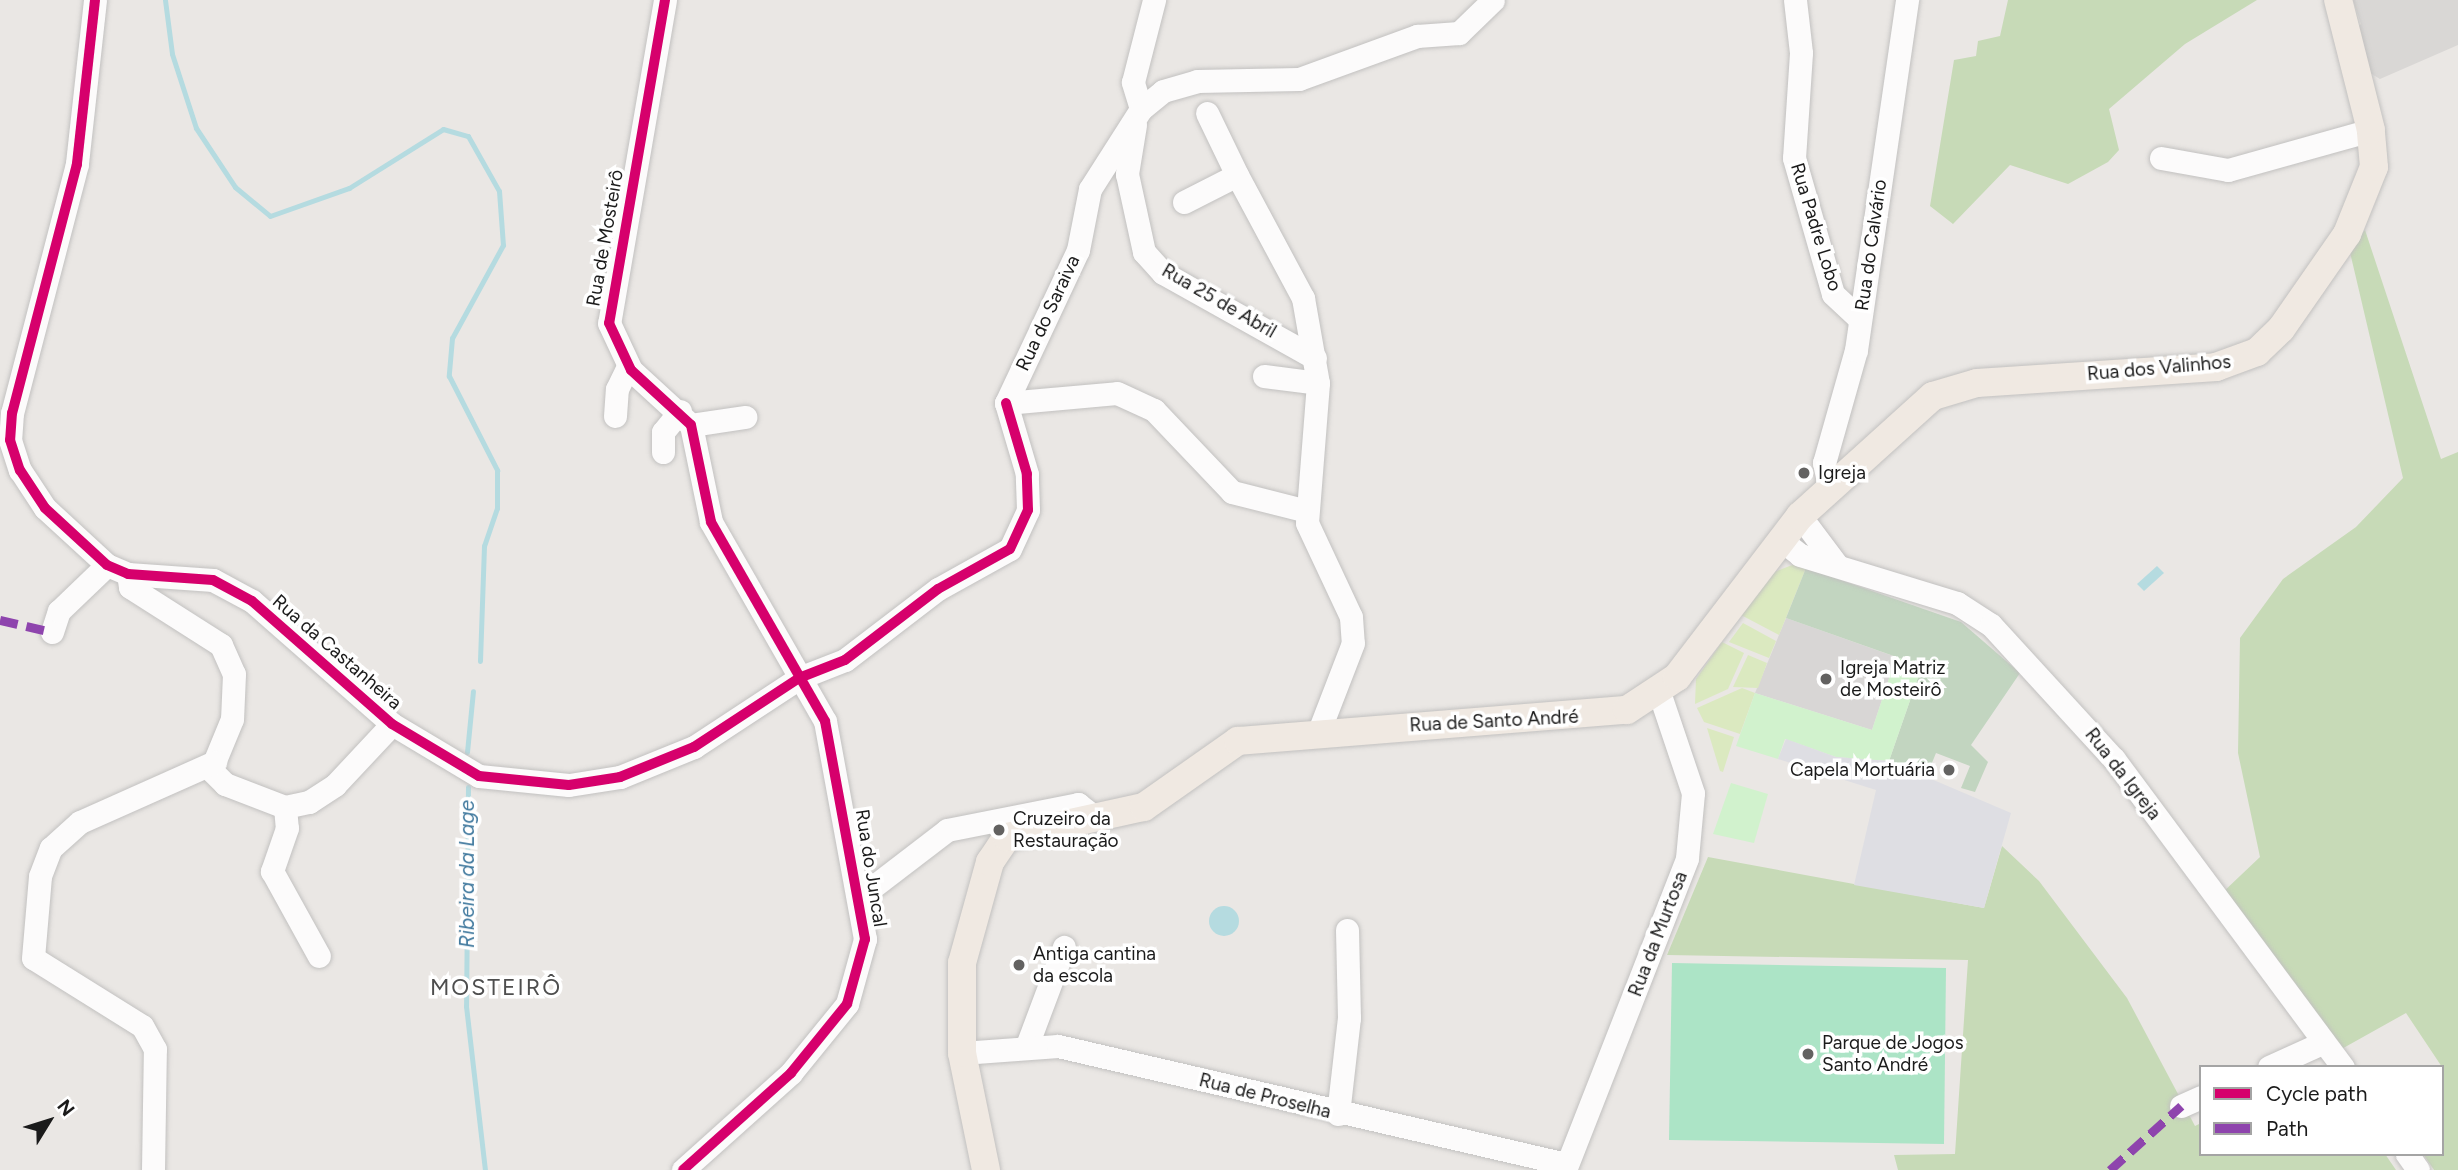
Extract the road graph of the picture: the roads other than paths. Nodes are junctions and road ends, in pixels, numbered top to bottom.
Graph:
1 (95, 0) edge
2 (665, 0) edge
3 (1154, 0) edge
4 (1493, 0) edge
5 (1795, 0) edge
6 (1907, 0) edge
7 (2338, 0) edge
8 (1141, 109) junction
9 (1207, 113) dead end
10 (2371, 130) junction
11 (2161, 158) dead end
12 (1237, 175) junction
13 (1184, 202) dead end
14 (1860, 319) junction
15 (1315, 358) junction
16 (628, 366) junction
17 (1264, 376) dead end
18 (1318, 383) junction
19 (1006, 403) junction
20 (615, 416) dead end
21 (745, 417) dead end
22 (685, 418) junction
23 (5, 437) edge
24 (663, 452) dead end
25 (1829, 486) junction
26 (1307, 511) junction
27 (1800, 516) junction
28 (1781, 540) junction
29 (1836, 565) junction
30 (118, 569) junction
31 (52, 632) dead end
32 (799, 678) junction
33 (1659, 692) junction
34 (392, 724) junction
35 (1319, 731) junction
36 (215, 762) junction
37 (285, 807) junction
38 (1088, 820) junction
39 (861, 896) junction
40 (1347, 930) dead end
41 (1064, 947) dead end
42 (319, 956) dead end
43 (2324, 1042) junction
44 (1026, 1048) junction
45 (962, 1053) junction
46 (2273, 1065) edge
47 (2341, 1065) edge
48 (1338, 1114) junction
49 (1566, 1167) edge
50 (153, 1170) edge
51 (683, 1170) edge
52 (986, 1170) edge

1 - 23 street
2 - 16 street, Rua de Mosteirô
3 - 8 street
4 - 8 street
5 - 14 street, Rua Padre Lobo
6 - 14 street, Rua do Calvário
7 - 10 main road, Rua dos Valinhos
8 - 15 street, Rua 25 de Abril
8 - 19 street, Rua do Saraiva
9 - 12 street
10 - 11 street
10 - 25 main road, Rua dos Valinhos
12 - 13 street
12 - 15 street
14 - 25 street, Rua do Calvário
15 - 18 street
16 - 20 street
16 - 22 street, Rua de Mosteirô
17 - 18 street
18 - 26 street
19 - 26 street
19 - 32 street, Rua da Castanheira
21 - 22 street
22 - 24 street
22 - 32 street
23 - 30 street
25 - 27 main road, Rua de Santo André
26 - 35 street
27 - 28 main road, Rua de Santo André
27 - 29 street
28 - 29 street, Rua da Igreja
28 - 33 main road, Rua de Santo André
29 - 43 street, Rua da Igreja
30 - 31 street
30 - 34 street, Rua da Castanheira
30 - 36 street
32 - 34 street, Rua da Castanheira
32 - 39 street, Rua do Juncal
33 - 35 main road, Rua de Santo André
33 - 49 street, Rua da Murtosa
34 - 37 street
35 - 38 main road, Rua de Santo André
36 - 37 street
36 - 50 street
37 - 42 street
38 - 39 street
38 - 45 main road, Rua de Santo André
39 - 51 street, Rua do Juncal
40 - 48 street
41 - 44 street
43 - 46 street
43 - 47 street, Rua da Igreja
44 - 45 street, Rua de Proselha
44 - 48 street, Rua de Proselha
45 - 52 main road, Rua de Santo André
48 - 49 street, Rua de Proselha

